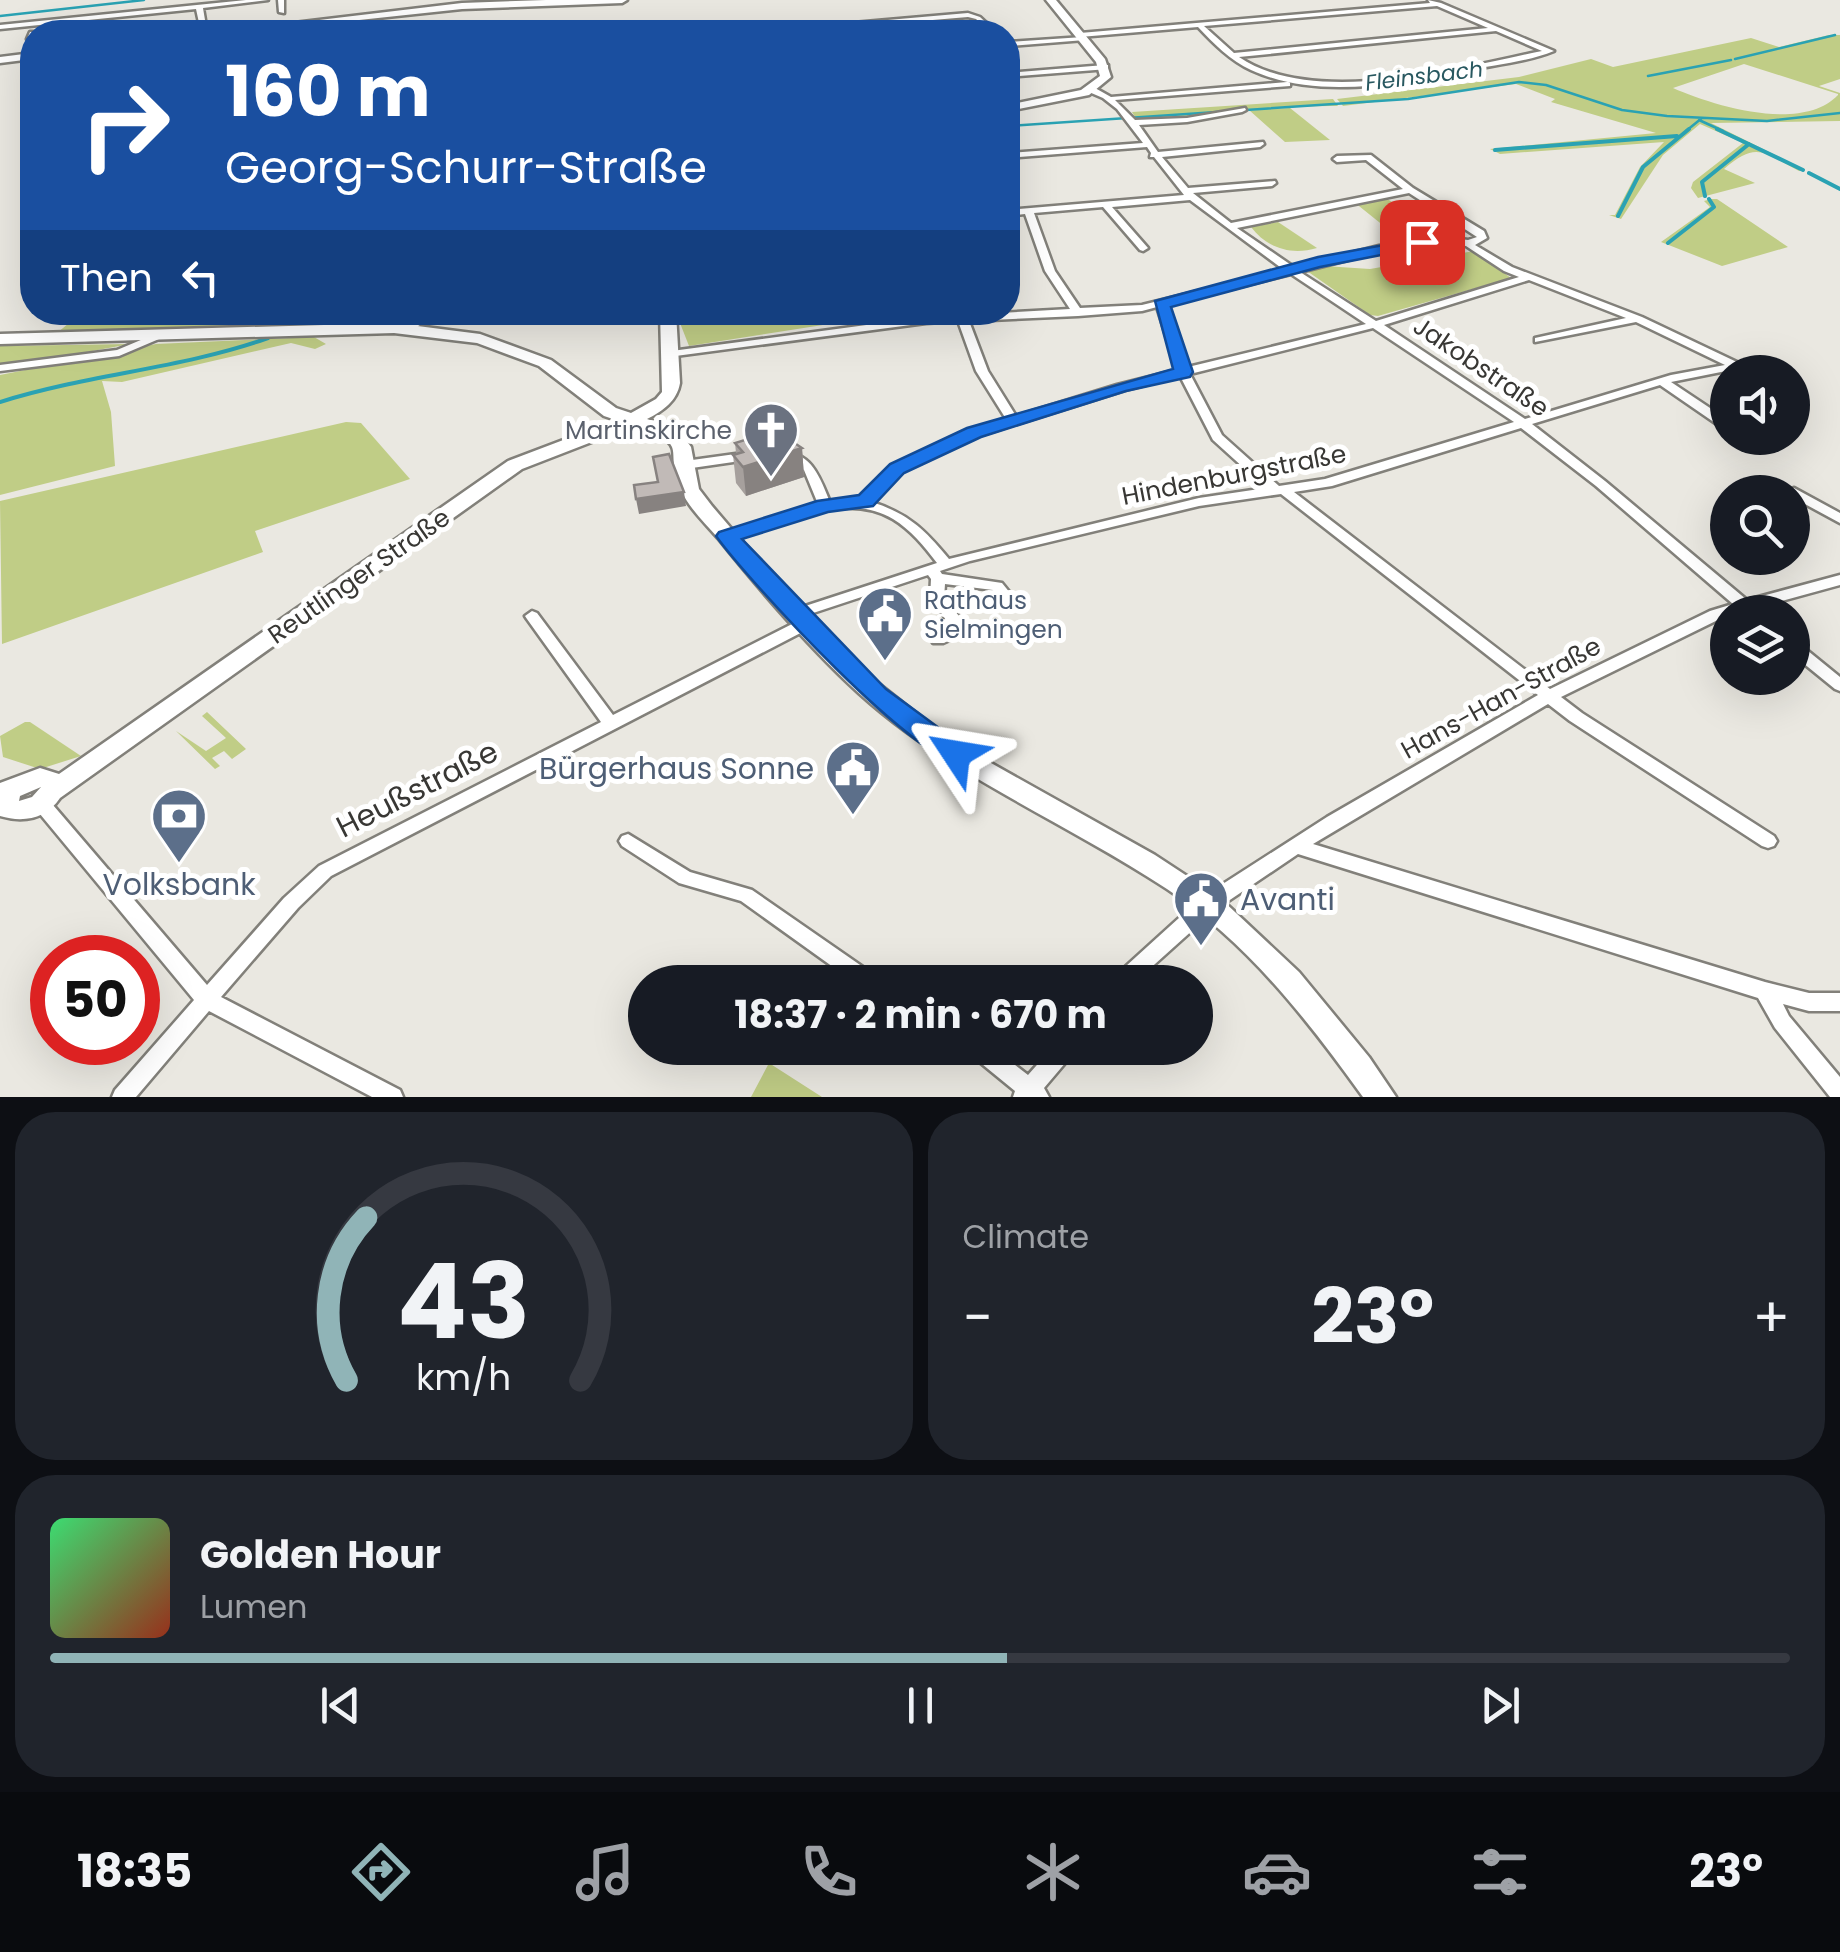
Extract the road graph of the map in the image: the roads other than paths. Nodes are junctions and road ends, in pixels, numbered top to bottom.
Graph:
1 (265, 0) edge
2 (281, 0) edge
3 (622, 0) edge
4 (1052, 0) edge
5 (1429, 0) edge
6 (1439, 4) junction
7 (200, 6) junction
8 (282, 12) dead end
9 (121, 14) junction
10 (92, 20) edge
11 (120, 20) edge
12 (202, 20) edge
13 (336, 20) edge
14 (919, 20) edge
15 (980, 20) edge
16 (1201, 27) junction
17 (1497, 28) junction
18 (1082, 37) junction
19 (1020, 43) edge
20 (1234, 55) junction
21 (1104, 67) junction
22 (1020, 74) edge
23 (1297, 81) junction
24 (1092, 90) junction
25 (1114, 98) junction
26 (1020, 105) edge
27 (1242, 110) dead end
28 (1128, 119) junction
29 (1260, 144) dead end
30 (1146, 145) junction
31 (1020, 154) edge
32 (1153, 155) junction
33 (1337, 159) dead end
34 (1272, 182) dead end
35 (1410, 190) junction
36 (1188, 194) junction
37 (1105, 204) junction
38 (1020, 212) edge
39 (1028, 212) junction
40 (1231, 226) junction
41 (1469, 243) junction
42 (1142, 248) dead end
43 (1292, 269) junction
44 (1529, 277) junction
45 (1161, 304) junction
46 (1020, 314) edge
47 (1078, 314) junction
48 (1638, 319) junction
49 (413, 325) edge
50 (668, 325) edge
51 (886, 325) edge
52 (965, 325) edge
53 (1374, 325) junction
54 (407, 328) junction
55 (155, 336) junction
56 (0, 339) edge
57 (1539, 340) dead end
58 (668, 354) junction
59 (0, 368) edge
60 (1184, 372) junction
61 (1662, 382) junction
62 (1710, 414) edge
63 (629, 420) junction
64 (1014, 421) junction
65 (1525, 424) junction
66 (683, 456) junction
67 (1280, 490) junction
68 (866, 501) junction
69 (1810, 501) edge
70 (825, 506) junction
71 (1840, 519) edge
72 (727, 536) junction
73 (938, 570) junction
74 (1840, 580) edge
75 (1731, 595) edge
76 (1792, 595) edge
77 (1008, 599) dead end
78 (532, 616) dead end
79 (802, 618) junction
80 (1710, 620) edge
81 (938, 639) dead end
82 (1810, 661) edge
83 (1840, 685) edge
84 (1549, 696) junction
85 (610, 724) junction
86 (24, 802) edge
87 (628, 840) dead end
88 (1768, 841) dead end
89 (1296, 846) junction
90 (1208, 904) junction
91 (845, 965) edge
92 (1141, 965) edge
93 (1765, 991) junction
94 (207, 1000) junction
95 (1840, 1002) edge
96 (997, 1065) edge
97 (1052, 1065) edge
98 (1840, 1093) edge
99 (1030, 1094) edge
100 (389, 1096) edge
101 (122, 1097) edge
102 (1381, 1097) edge

1 - 7 street
2 - 8 street
3 - 13 main road
4 - 18 main road
5 - 6 street
6 - 16 street
6 - 17 street
7 - 9 street
7 - 12 street
9 - 10 street
9 - 11 street
14 - 15 street
16 - 18 street
16 - 20 street
17 - 20 street
17 - 23 street
18 - 19 street
18 - 21 main road
20 - 23 street
21 - 22 street
21 - 24 main road
23 - 25 street
24 - 25 street
24 - 26 main road
25 - 28 street, Jakobstraße
27 - 28 street
28 - 30 street, Jakobstraße
29 - 32 street
30 - 31 street
30 - 32 street, Jakobstraße
32 - 36 street, Jakobstraße
33 - 35 street
34 - 36 street
35 - 40 street
35 - 41 street
36 - 37 street
36 - 40 street, Jakobstraße
37 - 39 street
37 - 42 street
38 - 39 street
39 - 47 street
40 - 43 street, Jakobstraße
41 - 43 street
41 - 44 street
43 - 45 street
43 - 53 street, Jakobstraße
44 - 48 street
44 - 53 street
45 - 47 street
45 - 60 street
46 - 47 street
48 - 57 street
48 - 61 street, Hindenburgstraße
49 - 54 street
50 - 58 main road
51 - 58 street
52 - 64 street
53 - 60 street
53 - 65 street, Jakobstraße
54 - 55 main road
54 - 63 main road
55 - 56 main road
55 - 59 street
58 - 63 main road, Reutlinger Straße
60 - 64 street
60 - 67 street
61 - 62 street
61 - 65 street, Hindenburgstraße
63 - 66 main road
63 - 86 main road, Reutlinger Straße
64 - 68 street
65 - 67 street, Hindenburgstraße
65 - 75 street, Jakobstraße
66 - 70 street
66 - 72 main road
67 - 73 street, Hindenburgstraße
67 - 84 street
68 - 70 street
68 - 73 street
69 - 71 street
70 - 72 street
72 - 79 main road
73 - 77 street
73 - 79 street, Hindenburgstraße
73 - 81 street
74 - 76 street, Hans-Han-Straße
78 - 85 street
79 - 85 street, Heußstraße
79 - 90 main road
80 - 84 street, Hans-Han-Straße
82 - 83 street
84 - 88 street
84 - 89 street, Hans-Han-Straße
85 - 94 street, Heußstraße
86 - 94 street
87 - 91 street
89 - 90 street, Hans-Han-Straße
89 - 93 street
90 - 92 street, Hans-Han-Straße
90 - 102 main road
93 - 95 street
93 - 98 street
94 - 100 street
94 - 101 street, Heußstraße
96 - 99 street
97 - 99 street

